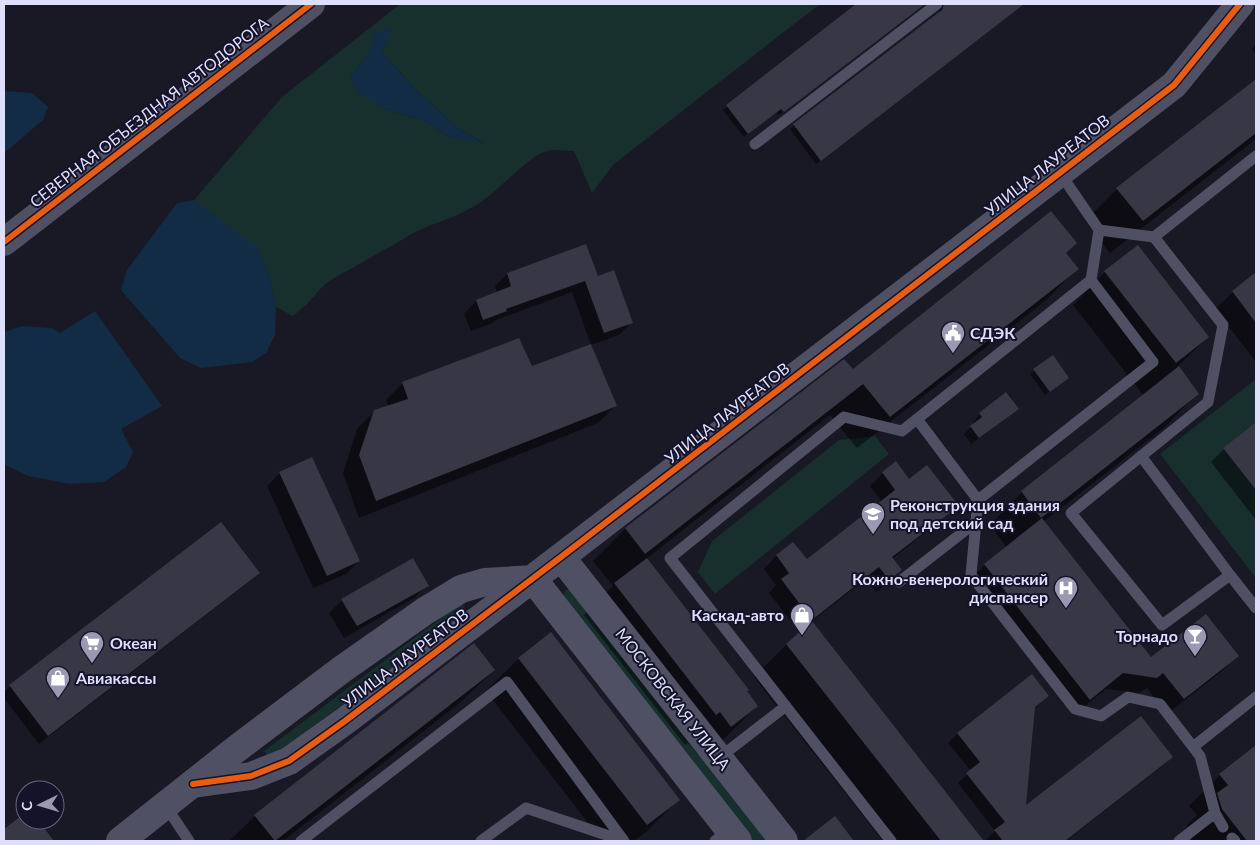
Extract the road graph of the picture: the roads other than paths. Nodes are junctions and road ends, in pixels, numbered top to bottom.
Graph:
1 (311, 4) edge
2 (937, 4) edge
3 (1240, 4) edge
4 (755, 144) dead end
5 (1256, 156) edge
6 (1060, 173) junction
7 (1099, 230) junction
8 (1154, 237) junction
9 (4, 242) edge
10 (1091, 280) junction
11 (917, 419) junction
12 (1141, 456) junction
13 (978, 500) junction
14 (976, 522) junction
15 (561, 557) junction
16 (1230, 574) junction
17 (533, 579) junction
18 (899, 582) dead end
19 (1256, 608) edge
20 (1256, 697) edge
21 (786, 706) junction
22 (1193, 747) junction
23 (719, 758) junction
24 (193, 784) junction
25 (165, 805) junction
26 (1215, 813) junction
27 (1223, 827) dead end
28 (728, 837) edge
29 (120, 841) edge
30 (189, 841) edge
31 (301, 841) edge
32 (482, 841) edge
33 (624, 841) edge
34 (784, 841) edge
35 (891, 841) edge
36 (1179, 841) edge

1 - 9 street, СЕВЕРНАЯ ОБЪЕЗДНАЯ АВТОДОРОГА
2 - 4 lane
3 - 6 street, УЛИЦА ЛАУРЕАТОВ
5 - 8 lane
6 - 7 lane
6 - 15 street, УЛИЦА ЛАУРЕАТОВ
7 - 8 lane
7 - 10 lane
8 - 12 lane
10 - 11 lane
10 - 13 lane
11 - 13 lane
11 - 21 lane
12 - 16 lane
12 - 16 lane
13 - 14 lane
14 - 18 lane
14 - 22 lane
15 - 17 street, УЛИЦА ЛАУРЕАТОВ
15 - 23 street, МОСКОВСКАЯ УЛИЦА
16 - 19 lane
17 - 24 street, УЛИЦА ЛАУРЕАТОВ
17 - 24 street, УЛИЦА ЛАУРЕАТОВ
17 - 28 street
20 - 22 lane
21 - 23 lane
21 - 35 lane
22 - 26 lane
23 - 34 street, МОСКОВСКАЯ УЛИЦА
24 - 25 street, УЛИЦА ЛАУРЕАТОВ
25 - 29 street, УЛИЦА ЛАУРЕАТОВ
25 - 30 lane
26 - 27 lane
26 - 36 lane
31 - 33 lane
32 - 33 lane

